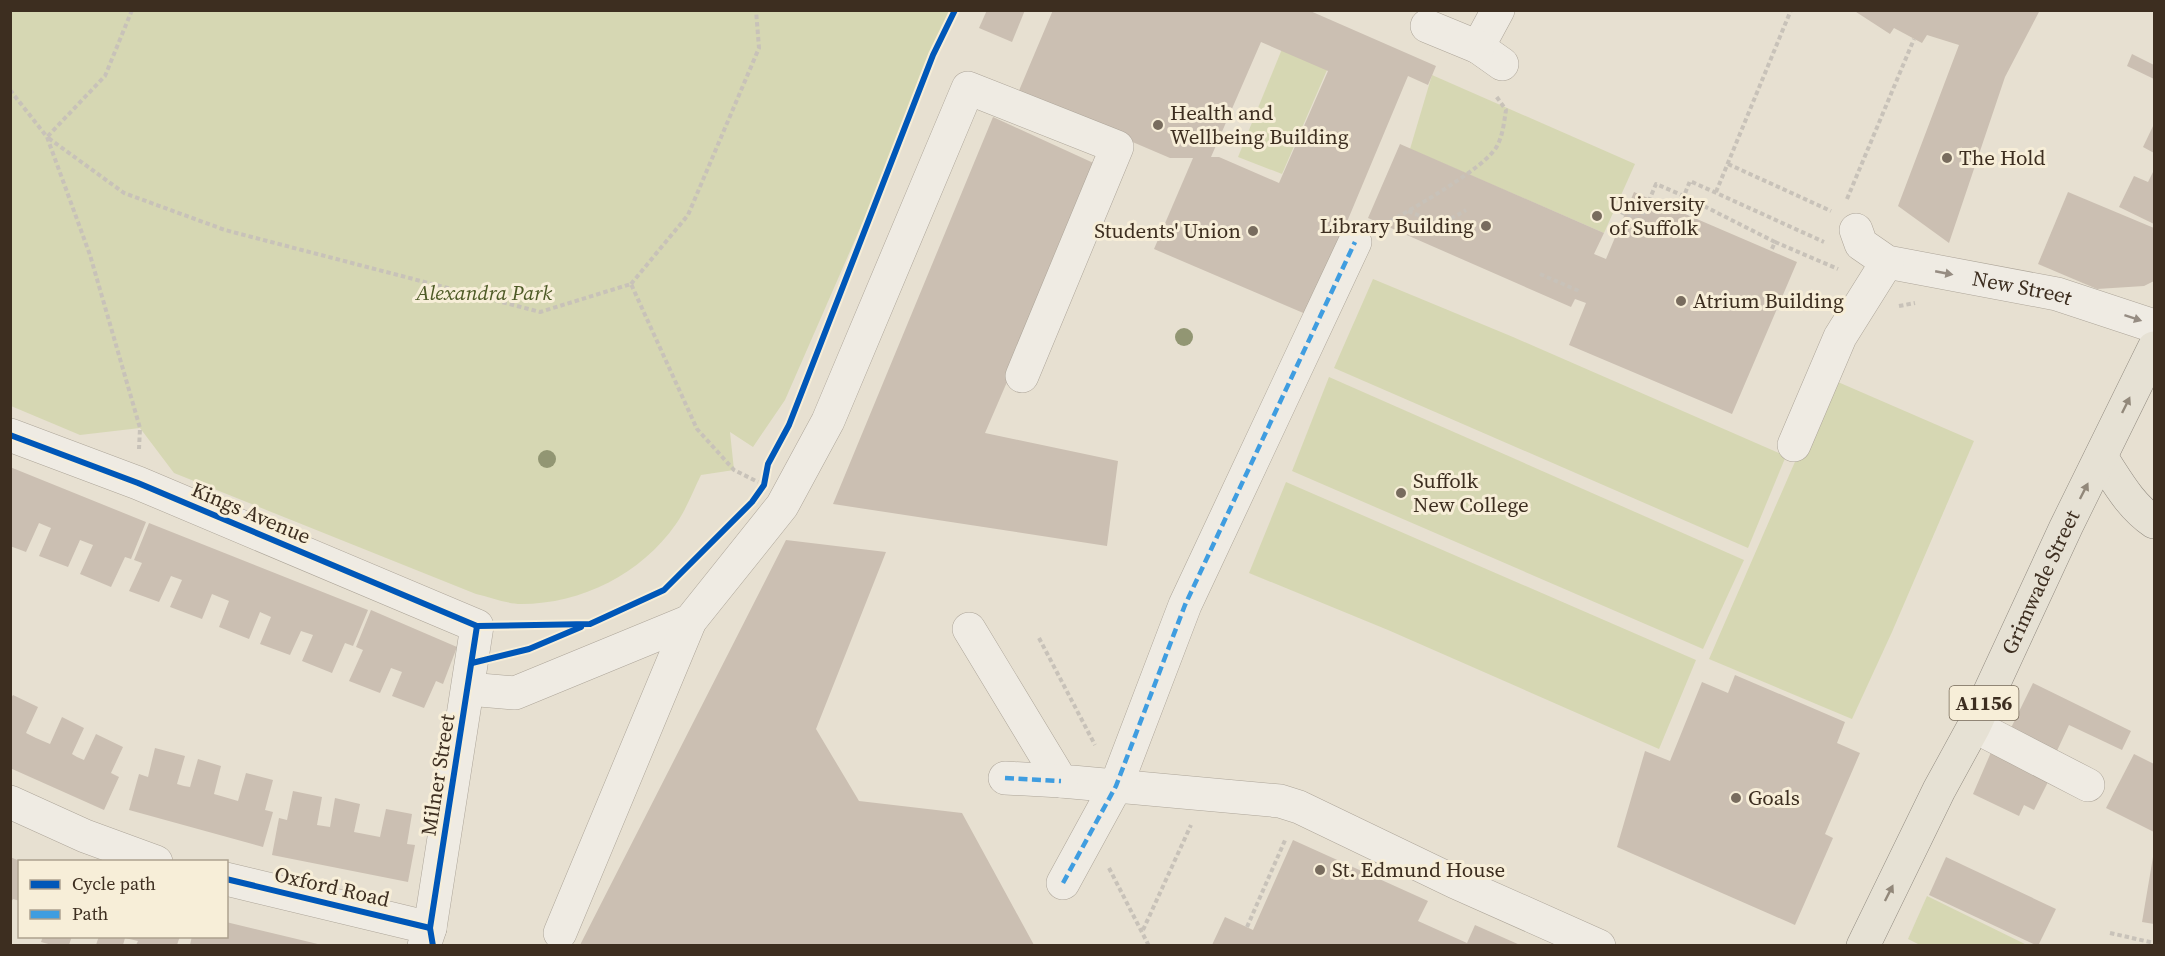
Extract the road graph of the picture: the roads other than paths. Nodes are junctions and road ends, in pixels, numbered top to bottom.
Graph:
1 (1498, 10) edge
2 (1427, 26) dead end
3 (1847, 217) road end
4 (1355, 242) road end
5 (1887, 262) junction
6 (2154, 326) edge
7 (2154, 348) edge
8 (1022, 376) dead end
9 (10, 435) edge
10 (1794, 445) dead end
11 (2101, 457) junction
12 (2154, 522) edge
13 (690, 621) junction
14 (477, 626) joint
15 (969, 629) dead end
16 (468, 689) junction
17 (1974, 726) junction
18 (1005, 778) dead end
19 (1061, 781) junction
20 (2088, 785) dead end
21 (1116, 786) junction
22 (10, 802) edge
23 (153, 860) edge
24 (228, 880) edge
25 (1063, 883) dead end
26 (560, 933) dead end
27 (427, 937) edge
28 (1599, 945) edge
29 (1863, 945) edge

1 - 2 street
3 - 5 street
4 - 21 street
5 -> 6 street, New Street
5 - 10 street
11 -> 7 main road, Grimwade Street / A1156
8 - 13 street
9 - 14 street, Kings Avenue
11 - 12 main road
17 -> 11 main road, Grimwade Street / A1156
13 - 16 street
13 - 26 street
14 - 16 street, Milner Street
15 - 19 street
16 - 27 street, Milner Street
17 - 20 street
29 -> 17 main road, Grimwade Street / A1156
18 - 19 street
19 - 21 street
21 - 25 street
21 - 28 street
22 - 23 street
24 - 27 street, Oxford Road

